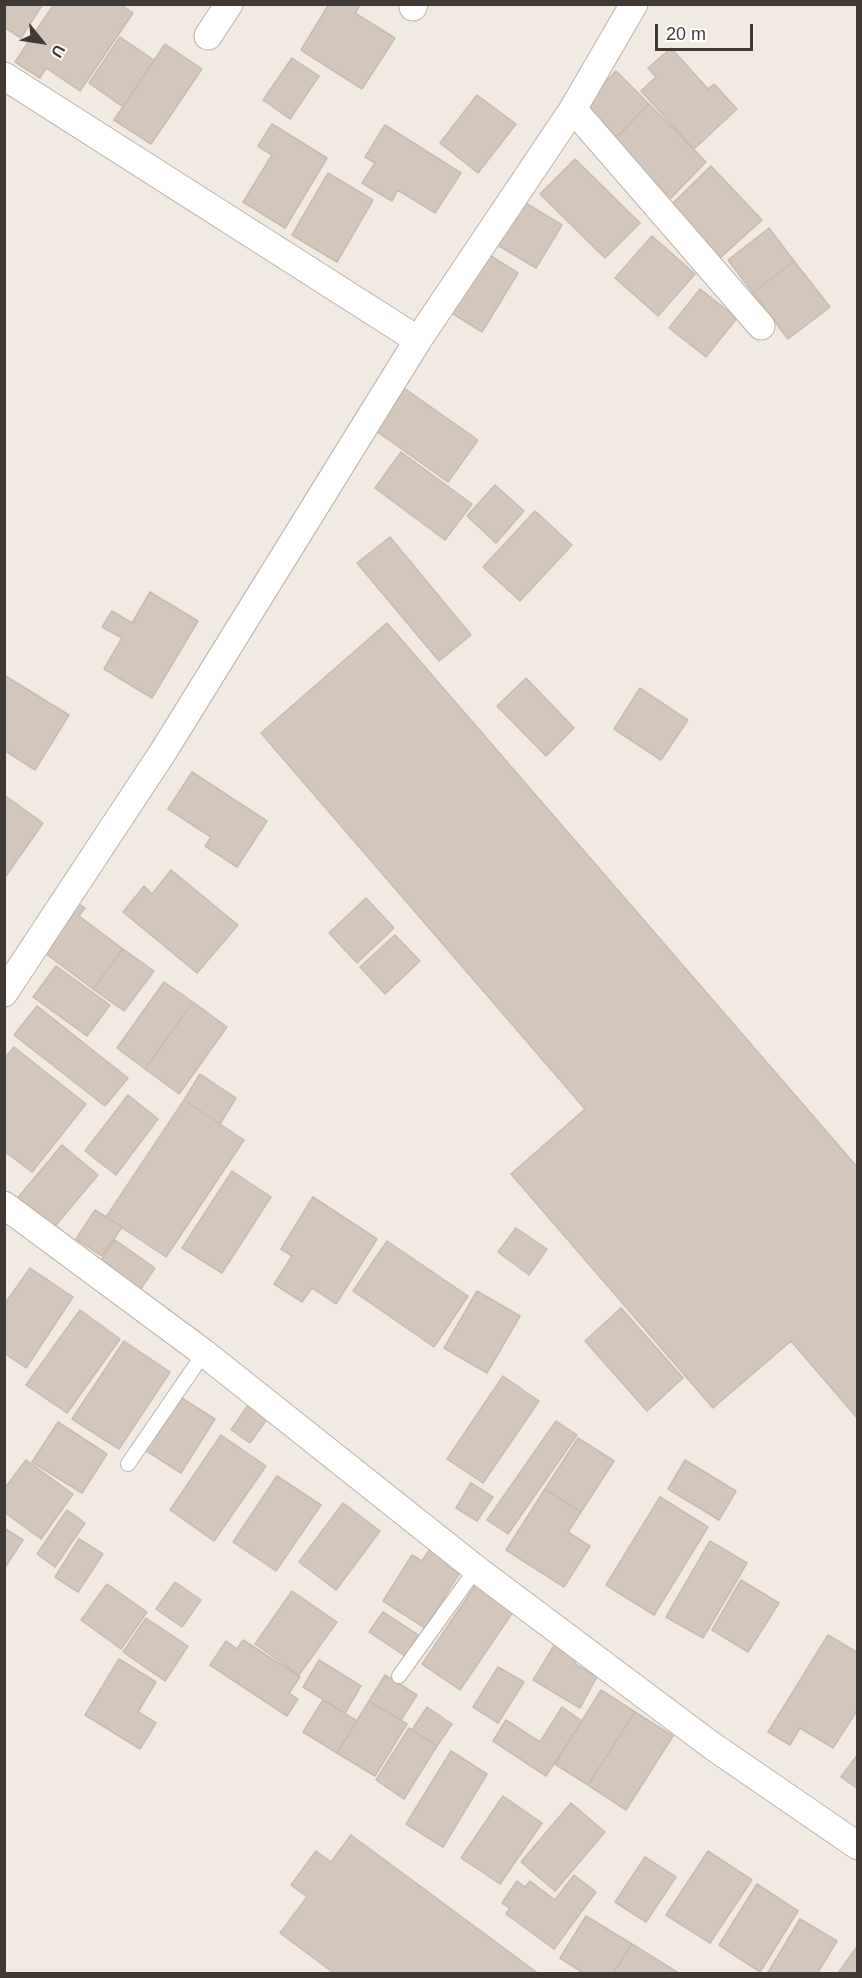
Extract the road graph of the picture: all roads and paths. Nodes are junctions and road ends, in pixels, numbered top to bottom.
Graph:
1 (229, 4) edge
2 (634, 4) edge
3 (208, 36) dead end
4 (4, 76) edge
5 (573, 109) junction
6 (761, 326) dead end
7 (418, 340) junction
8 (4, 993) edge
9 (4, 1205) edge
10 (204, 1353) junction
11 (128, 1464) dead end
12 (476, 1569) junction
13 (399, 1676) dead end
14 (858, 1846) edge

1 - 3 street
2 - 5 street
4 - 7 street
5 - 6 street
5 - 7 street
7 - 8 street
9 - 10 street
10 - 11 lane
10 - 12 street
12 - 13 lane
12 - 14 street

